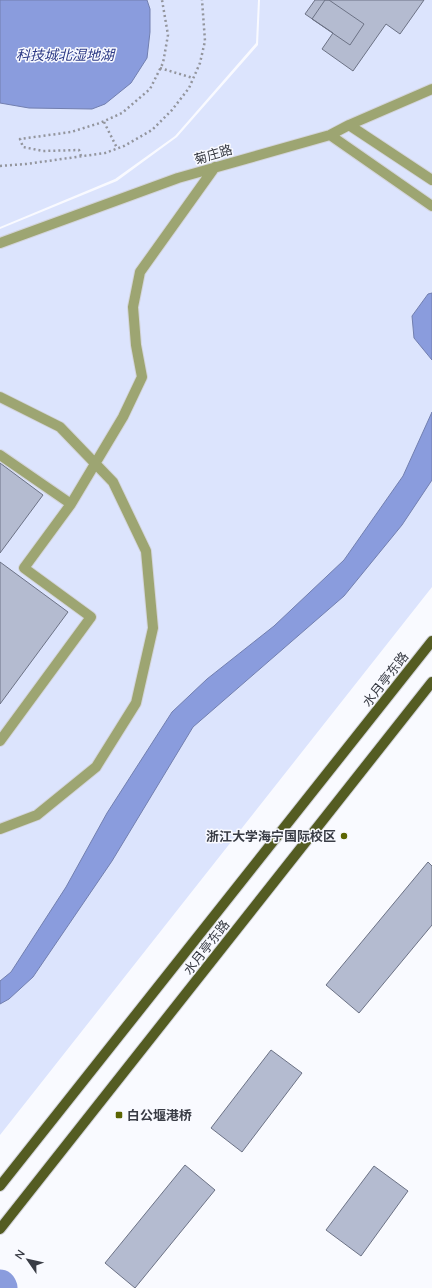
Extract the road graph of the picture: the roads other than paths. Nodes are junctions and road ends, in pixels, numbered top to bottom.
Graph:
1 (432, 89) edge
2 (349, 124) junction
3 (330, 136) junction
4 (215, 167) junction
5 (432, 180) edge
6 (432, 206) edge
7 (0, 244) edge
8 (0, 397) edge
9 (0, 454) edge
10 (95, 464) junction
11 (71, 504) junction
12 (432, 640) edge
13 (432, 682) edge
14 (0, 741) edge
15 (0, 829) edge
16 (0, 1186) edge
17 (0, 1229) edge

1 - 2 street, 菊庄路
2 - 3 street, 菊庄路
2 - 5 street
3 - 4 street, 菊庄路
3 - 6 street
4 - 7 street, 菊庄路
4 - 10 street
8 - 10 street
9 - 11 street
10 - 11 street
10 - 15 street
11 - 14 street
12 - 16 main road, 水月亭东路
13 - 17 main road, 水月亭东路

